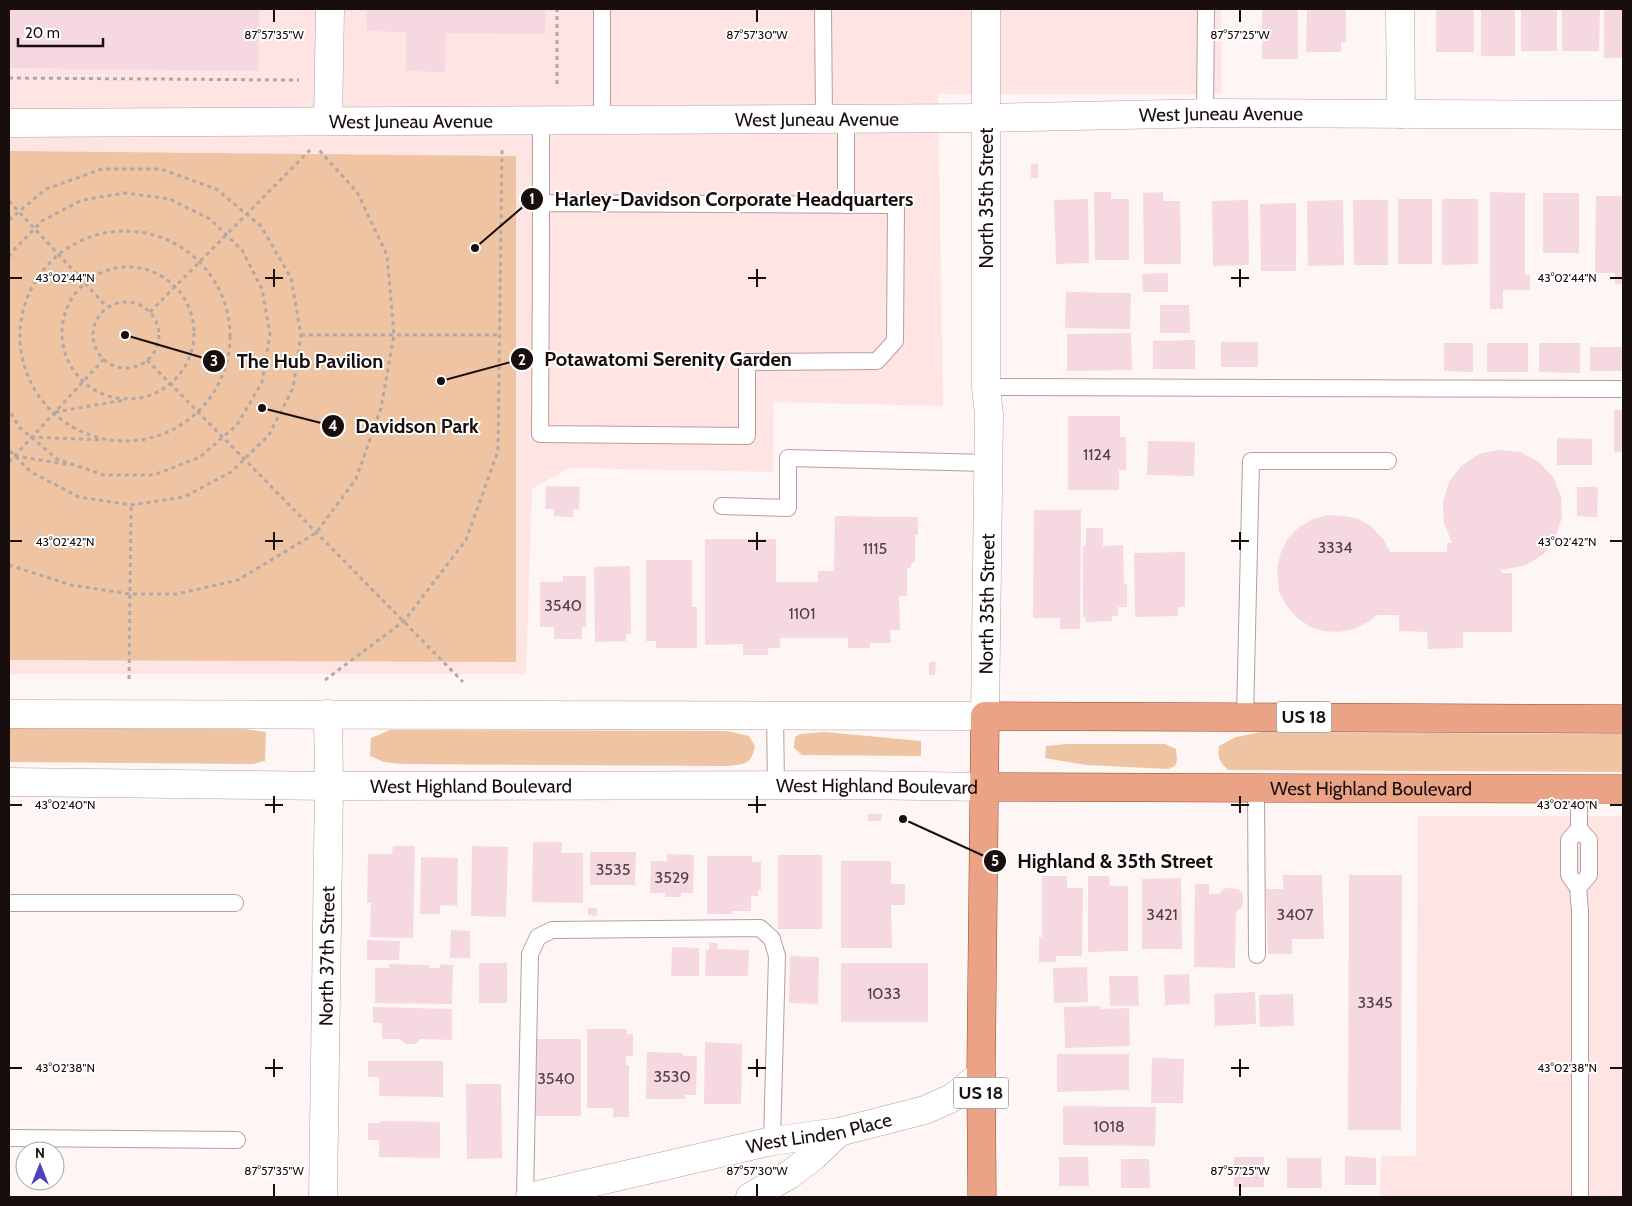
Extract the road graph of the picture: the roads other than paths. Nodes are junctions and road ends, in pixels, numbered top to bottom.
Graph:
1 (330, 9) edge
2 (602, 9) edge
3 (823, 9) edge
4 (986, 9) edge
5 (1206, 9) edge
6 (1400, 9) edge
7 (1205, 113) junction
8 (1401, 114) junction
9 (1623, 115) edge
10 (986, 118) junction
11 (602, 119) junction
12 (835, 119) junction
13 (541, 120) junction
14 (328, 121) junction
15 (9, 122) edge
16 (541, 203) junction
17 (846, 205) junction
18 (986, 387) junction
19 (1623, 389) edge
20 (1388, 461) dead end
21 (988, 462) junction
22 (722, 506) dead end
23 (9, 714) edge
24 (328, 714) junction
25 (775, 716) junction
26 (985, 716) junction
27 (1245, 717) junction
28 (1623, 719) edge
29 (9, 782) edge
30 (329, 786) junction
31 (776, 786) junction
32 (985, 787) junction
33 (1256, 788) junction
34 (1579, 789) junction
35 (1623, 789) edge
36 (9, 904) edge
37 (235, 904) dead end
38 (1257, 955) dead end
39 (981, 1075) junction
40 (839, 1132) junction
41 (9, 1138) edge
42 (237, 1140) dead end
43 (772, 1141) junction
44 (323, 1197) edge
45 (525, 1197) edge
46 (530, 1197) edge
47 (750, 1197) edge
48 (982, 1197) edge
49 (1580, 1197) edge

1 - 14 street
2 - 11 lane
3 - 12 lane
4 - 10 street, North 35th Street
5 - 7 lane
6 - 8 street
7 - 8 street, West Juneau Avenue
7 - 10 street, West Juneau Avenue
8 - 9 street, West Juneau Avenue
10 - 12 street, West Juneau Avenue
10 - 18 street, North 35th Street
11 - 12 street, West Juneau Avenue
11 - 13 street, West Juneau Avenue
12 - 17 lane
13 - 14 street, West Juneau Avenue
13 - 16 lane
14 - 15 street, West Juneau Avenue
16 - 17 lane
16 - 17 lane
18 - 19 lane
18 - 21 street, North 35th Street
20 - 27 lane
21 - 22 lane
21 - 26 street, North 35th Street
23 - 24 street
24 - 25 street
24 - 30 street, North 37th Street
25 - 26 street
25 - 31 lane
26 - 27 main road, US 18
26 - 32 main road, North 35th Street / US 18
27 - 28 main road, US 18
29 - 30 street, West Highland Boulevard
30 - 31 street, West Highland Boulevard
30 - 44 street, North 37th Street
31 - 32 street, West Highland Boulevard
32 - 33 main road, West Highland Boulevard
32 - 39 main road, North 35th Street / US 18
33 - 34 main road, West Highland Boulevard
33 - 38 lane
34 - 35 main road, West Highland Boulevard
34 - 49 lane
36 - 37 lane
39 - 40 street, West Linden Place
39 - 48 main road, North 35th Street / US 18
40 - 43 street, West Linden Place
40 - 47 street
41 - 42 lane
43 - 45 lane
43 - 46 street, West Linden Place

